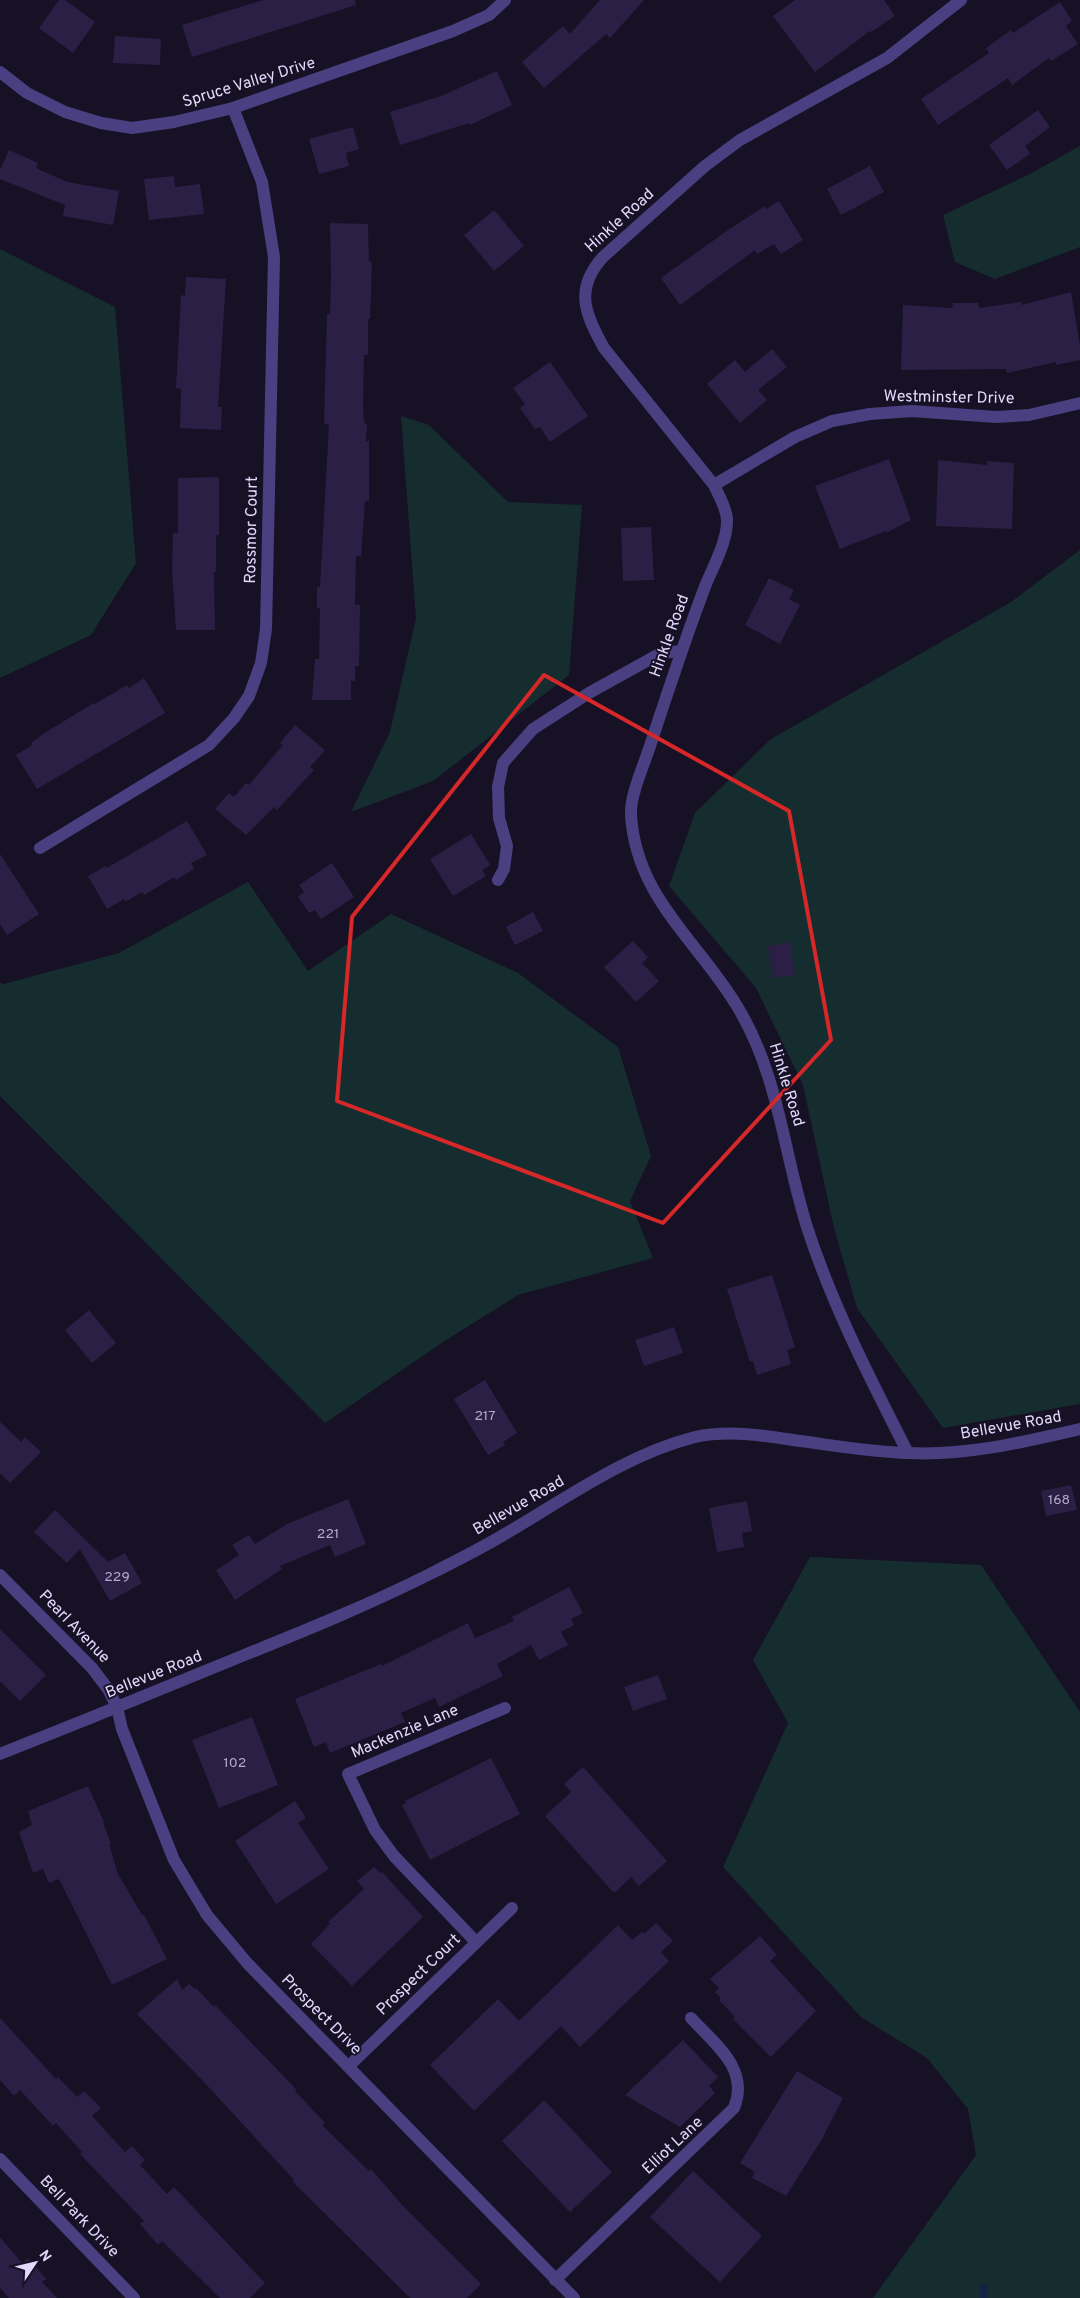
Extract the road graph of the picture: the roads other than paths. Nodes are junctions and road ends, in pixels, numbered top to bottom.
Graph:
1 (505, 0) edge
2 (961, 0) edge
3 (0, 72) edge
4 (232, 108) junction
5 (1080, 403) edge
6 (714, 485) junction
7 (681, 651) junction
8 (40, 848) dead end
9 (498, 880) dead end
10 (1080, 1429) edge
11 (908, 1454) junction
12 (0, 1575) edge
13 (117, 1707) junction
14 (505, 1708) dead end
15 (0, 1754) edge
16 (512, 1908) dead end
17 (476, 1942) junction
18 (691, 2018) dead end
19 (349, 2066) junction
20 (0, 2159) edge
21 (555, 2280) junction
22 (134, 2298) edge
23 (574, 2298) edge

1 - 4 street, Spruce Valley Drive
2 - 6 street, Hinkle Road
3 - 4 street, Spruce Valley Drive
4 - 8 street, Rossmor Court
5 - 6 street, Westminster Drive
6 - 7 street, Hinkle Road
7 - 9 street
7 - 11 street, Hinkle Road
10 - 11 street, Bellevue Road
11 - 13 street, Bellevue Road
12 - 13 street, Pearl Avenue
13 - 15 street, Bellevue Road
13 - 19 street, Prospect Drive
14 - 17 street, Mackenzie Lane
16 - 17 street, Prospect Court
17 - 19 street, Prospect Court
18 - 21 street, Elliot Lane
19 - 21 street, Prospect Drive
20 - 22 street, Bell Park Drive
21 - 23 street, Prospect Drive

